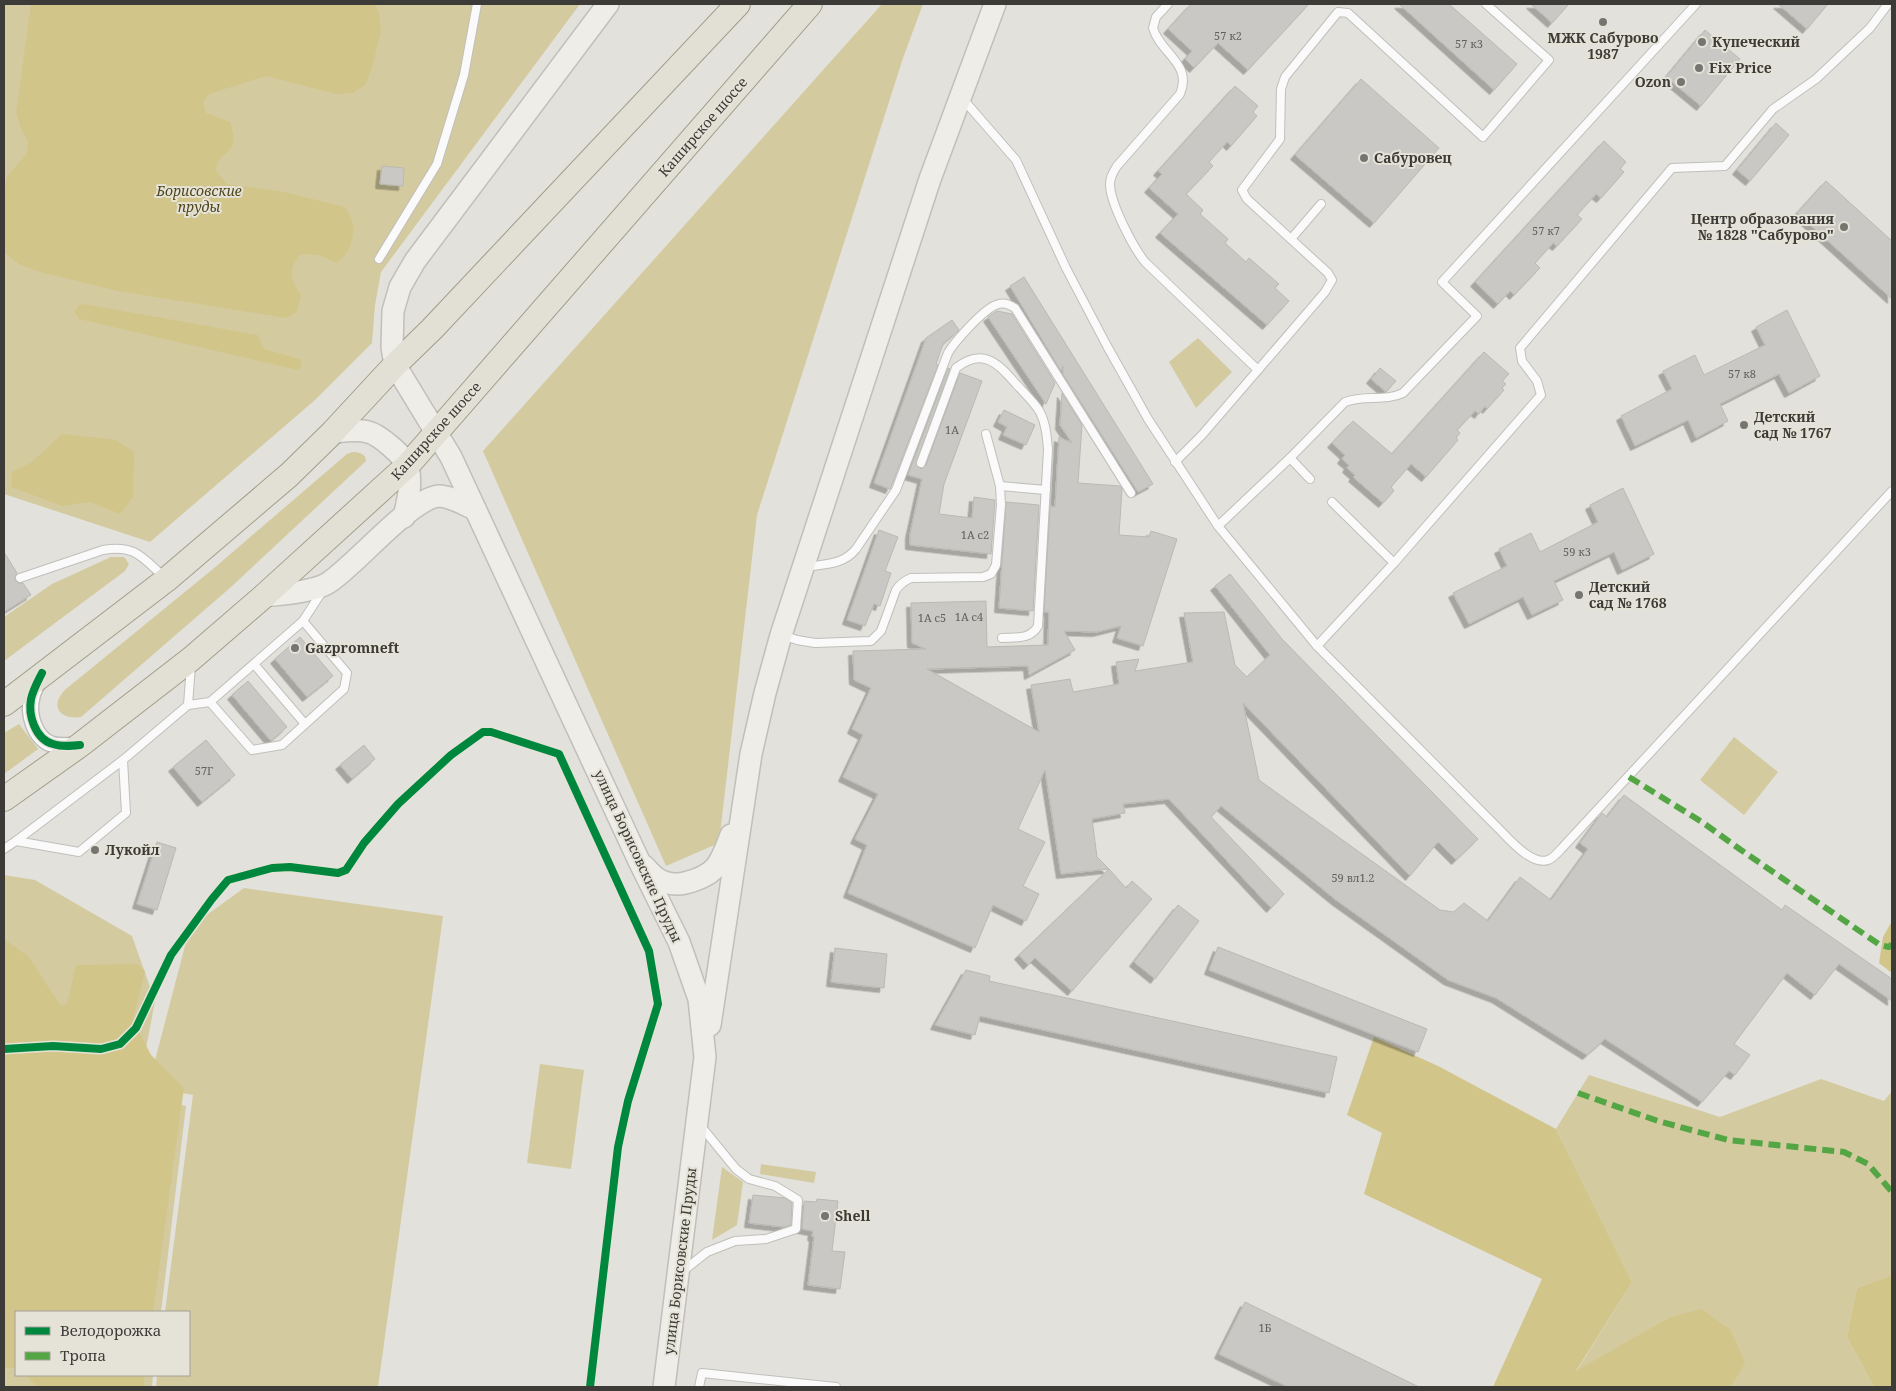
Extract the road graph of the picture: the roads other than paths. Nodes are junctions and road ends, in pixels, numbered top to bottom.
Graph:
1 (477, 4) edge
2 (608, 4) edge
3 (738, 4) edge
4 (810, 4) edge
5 (995, 4) edge
6 (1168, 4) edge
7 (1486, 4) edge
8 (1696, 4) edge
9 (1888, 4) edge
10 (962, 98) junction
11 (1320, 204) dead end
12 (1291, 239) junction
13 (379, 259) dead end
14 (395, 365) junction
15 (1258, 370) junction
16 (333, 432) junction
17 (437, 433) junction
18 (986, 434) dead end
19 (1290, 458) junction
20 (1175, 462) junction
21 (921, 463) dead end
22 (408, 465) junction
23 (1310, 479) dead end
24 (1000, 486) junction
25 (1046, 490) junction
26 (1892, 491) edge
27 (1131, 493) dead end
28 (1332, 502) dead end
29 (475, 509) junction
30 (404, 516) junction
31 (1218, 526) junction
32 (1394, 563) junction
33 (803, 567) junction
34 (20, 578) dead end
35 (166, 580) junction
36 (327, 584) junction
37 (264, 596) junction
38 (303, 622) junction
39 (780, 635) junction
40 (1002, 638) dead end
41 (1317, 646) junction
42 (191, 659) junction
43 (254, 664) junction
44 (42, 673) junction
45 (210, 702) junction
46 (4, 704) edge
47 (188, 705) junction
48 (305, 724) junction
49 (80, 745) junction
50 (124, 760) junction
51 (4, 798) edge
52 (743, 807) junction
53 (16, 841) junction
54 (4, 849) edge
55 (639, 861) junction
56 (705, 1057) junction
57 (698, 1122) junction
58 (678, 1276) junction
59 (664, 1387) edge
60 (699, 1387) edge
61 (836, 1387) edge

1 - 13 lane
2 - 14 main road
3 - 14 main road
4 - 17 main road, Каширское шоссе
5 - 10 main road
6 - 15 lane
7 - 12 lane
8 - 19 lane
9 - 32 lane
10 - 20 lane
10 - 33 main road
11 - 12 lane
12 - 15 lane
14 - 16 main road
14 - 17 main road, улица Борисовские Пруды
15 - 20 lane
16 - 22 main road
16 - 35 main road
17 - 22 main road, Каширское шоссе
17 - 29 main road, улица Борисовские Пруды
18 - 24 lane
19 - 23 lane
19 - 31 lane
20 - 31 lane
21 - 25 lane
22 - 30 main road
22 - 37 main road, Каширское шоссе
24 - 25 lane
24 - 39 lane
25 - 40 lane
26 - 41 lane
27 - 33 lane
28 - 32 lane
29 - 30 main road
29 - 55 main road, улица Борисовские Пруды
30 - 36 main road
31 - 41 lane
32 - 41 lane
33 - 39 main road
34 - 35 lane
35 - 44 main road
36 - 37 main road
36 - 38 lane
37 - 42 main road, Каширское шоссе
38 - 43 lane
38 - 48 lane
39 - 52 main road
42 - 47 lane
42 - 49 main road, Каширское шоссе
43 - 45 lane
43 - 48 lane
44 - 46 main road
44 - 49 street
45 - 47 lane
45 - 48 lane
47 - 50 lane
49 - 51 main road, Каширское шоссе
50 - 53 lane
50 - 53 lane
52 - 55 main road
52 - 56 main road
53 - 54 lane
55 - 56 main road, улица Борисовские Пруды
56 - 57 main road, улица Борисовские Пруды
57 - 58 main road, улица Борисовские Пруды
57 - 58 lane
58 - 59 main road, улица Борисовские Пруды
60 - 61 lane

